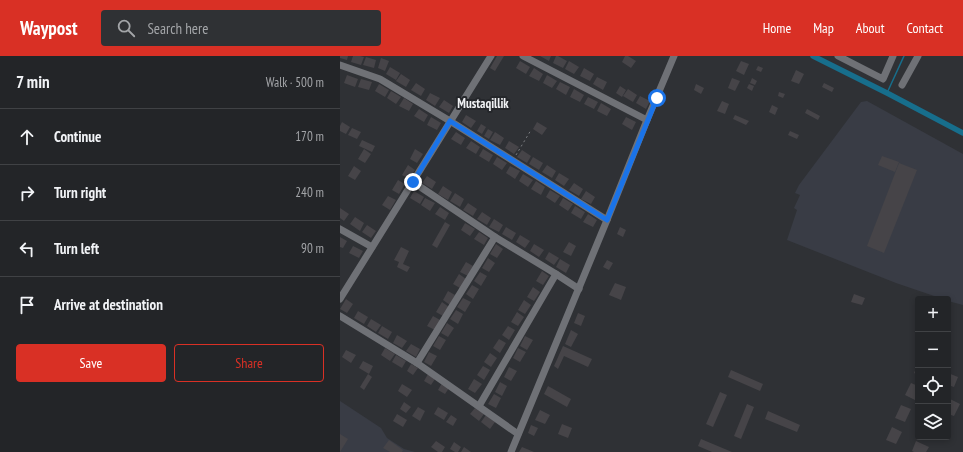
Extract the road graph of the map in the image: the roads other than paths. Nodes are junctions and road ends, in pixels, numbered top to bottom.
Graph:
1 (491, 56) edge
2 (523, 56) edge
3 (674, 56) edge
4 (838, 56) edge
5 (894, 56) edge
6 (918, 56) edge
7 (340, 65) edge
8 (902, 85) dead end
9 (647, 120) junction
10 (450, 121) junction
11 (413, 182) junction
12 (607, 220) junction
13 (340, 229) edge
14 (496, 237) junction
15 (372, 247) junction
16 (556, 274) junction
17 (579, 289) junction
18 (340, 299) edge
19 (340, 316) edge
20 (418, 364) junction
21 (479, 406) junction
22 (518, 434) junction
23 (511, 452) edge

1 - 10 street
2 - 9 street
3 - 9 street
4 - 5 street
6 - 8 street
7 - 10 street
9 - 12 street
10 - 11 street
10 - 12 street
11 - 14 street
11 - 15 street
12 - 17 street
13 - 15 street
14 - 16 street
14 - 20 street
15 - 18 street
16 - 17 street
16 - 21 street
17 - 22 street
19 - 20 street
20 - 21 street
21 - 22 street
22 - 23 street

